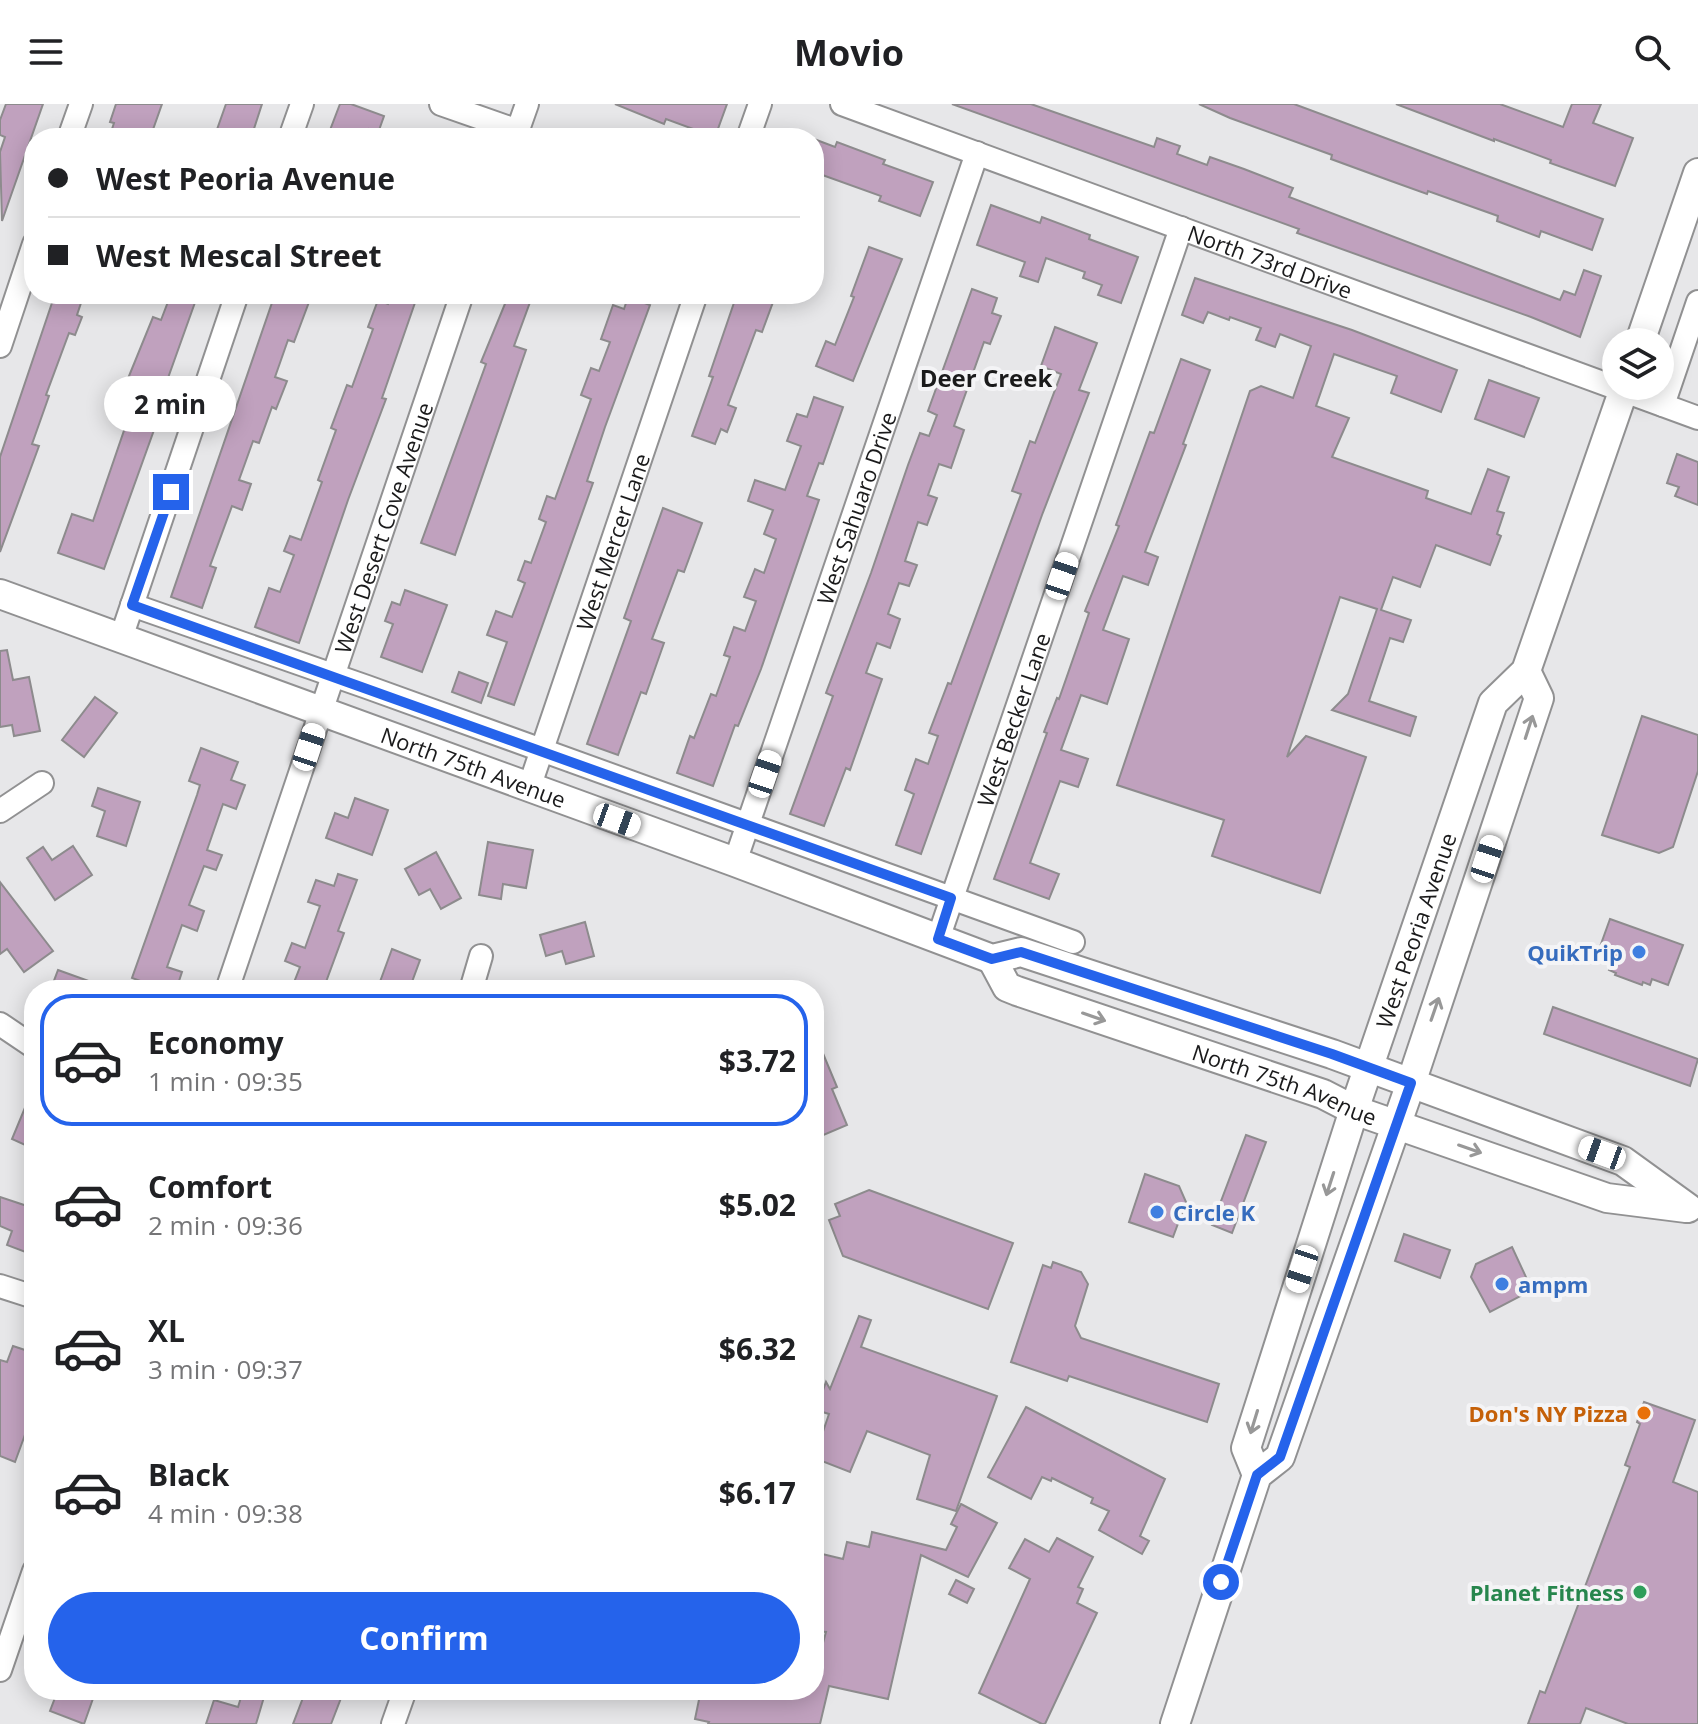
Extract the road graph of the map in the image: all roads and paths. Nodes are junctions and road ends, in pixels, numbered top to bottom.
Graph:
1 (81, 104) edge
2 (302, 104) edge
3 (441, 104) edge
4 (527, 104) edge
5 (760, 104) edge
6 (842, 104) edge
7 (73, 128) edge
8 (294, 128) edge
9 (499, 128) edge
10 (518, 128) edge
11 (752, 128) edge
12 (977, 153) junction
13 (1698, 173) edge
14 (1181, 228) junction
15 (24, 274) edge
16 (1698, 302) edge
17 (234, 304) edge
18 (459, 304) edge
19 (693, 304) edge
20 (1645, 328) edge
21 (0, 346) edge
22 (1602, 380) edge
23 (1620, 400) edge
24 (1652, 400) edge
25 (1663, 405) junction
26 (1698, 418) edge
27 (0, 594) edge
28 (132, 605) junction
29 (121, 638) junction
30 (1526, 671) junction
31 (333, 675) junction
32 (321, 711) junction
33 (541, 750) junction
34 (1470, 770) junction
35 (42, 783) dead end
36 (1511, 784) junction
37 (529, 788) junction
38 (0, 811) edge
39 (748, 825) junction
40 (735, 862) junction
41 (951, 898) junction
42 (938, 939) junction
43 (1073, 942) dead end
44 (481, 956) dead end
45 (992, 959) junction
46 (1096, 977) junction
47 (230, 980) edge
48 (474, 980) edge
49 (1017, 991) junction
50 (0, 1024) edge
51 (24, 1040) edge
52 (1369, 1067) junction
53 (1411, 1083) junction
54 (1354, 1110) junction
55 (1396, 1124) junction
56 (1693, 1210) edge
57 (0, 1286) edge
58 (24, 1294) edge
59 (1257, 1475) junction
60 (24, 1600) edge
61 (0, 1670) edge
62 (401, 1700) edge
63 (393, 1724) edge
64 (1175, 1724) edge

1 - 7 street
2 - 8 street
3 - 9 street
4 - 10 street
5 - 11 street
6 - 12 street, North 73rd Drive
12 - 14 street, North 73rd Drive
12 - 39 street, West Sahuaro Drive
13 - 20 main road
14 - 22 street, North 73rd Drive
14 - 41 street, West Becker Lane
15 - 21 street
16 - 25 street
17 - 28 street
18 - 31 street, West Desert Cove Avenue
19 - 33 street, West Mercer Lane
23 - 30 main road, West Peoria Avenue
24 - 25 street, North 73rd Drive
25 - 26 street, North 73rd Drive
27 - 29 main road, North 75th Avenue
28 - 29 street
28 - 31 street, North 75th Avenue
29 - 32 main road, North 75th Avenue
30 - 34 main road, West Peoria Avenue
36 -> 30 main road, West Peoria Avenue
31 - 32 street, West Desert Cove Avenue
31 - 33 street, North 75th Avenue
32 - 37 main road, North 75th Avenue
32 - 47 street, West Desert Cove Avenue
33 - 37 street, West Mercer Lane
33 - 39 street, North 75th Avenue
34 - 36 main road
34 - 52 main road, West Peoria Avenue
35 - 38 street
53 -> 36 main road, West Peoria Avenue
37 - 40 main road, North 75th Avenue
39 - 40 street, West Sahuaro Drive
39 - 41 street, North 75th Avenue
40 - 42 main road, North 75th Avenue
41 - 42 street, West Becker Lane
41 - 43 street, North 75th Avenue
42 - 45 main road, North 75th Avenue
44 - 48 street
45 - 46 main road, North 75th Avenue
45 - 49 main road
46 - 49 main road
46 - 52 main road, North 75th Avenue
49 -> 54 main road, North 75th Avenue
50 - 51 street
52 - 53 main road, North 75th Avenue
52 - 54 main road, West Peoria Avenue
53 - 55 main road, West Peoria Avenue
53 - 56 main road, North 75th Avenue
54 - 55 main road, North 75th Avenue
54 -> 59 main road, West Peoria Avenue
55 -> 56 main road, North 75th Avenue
55 - 59 main road, West Peoria Avenue
57 - 58 street
59 - 64 main road, West Peoria Avenue
60 - 61 street
62 - 63 street

